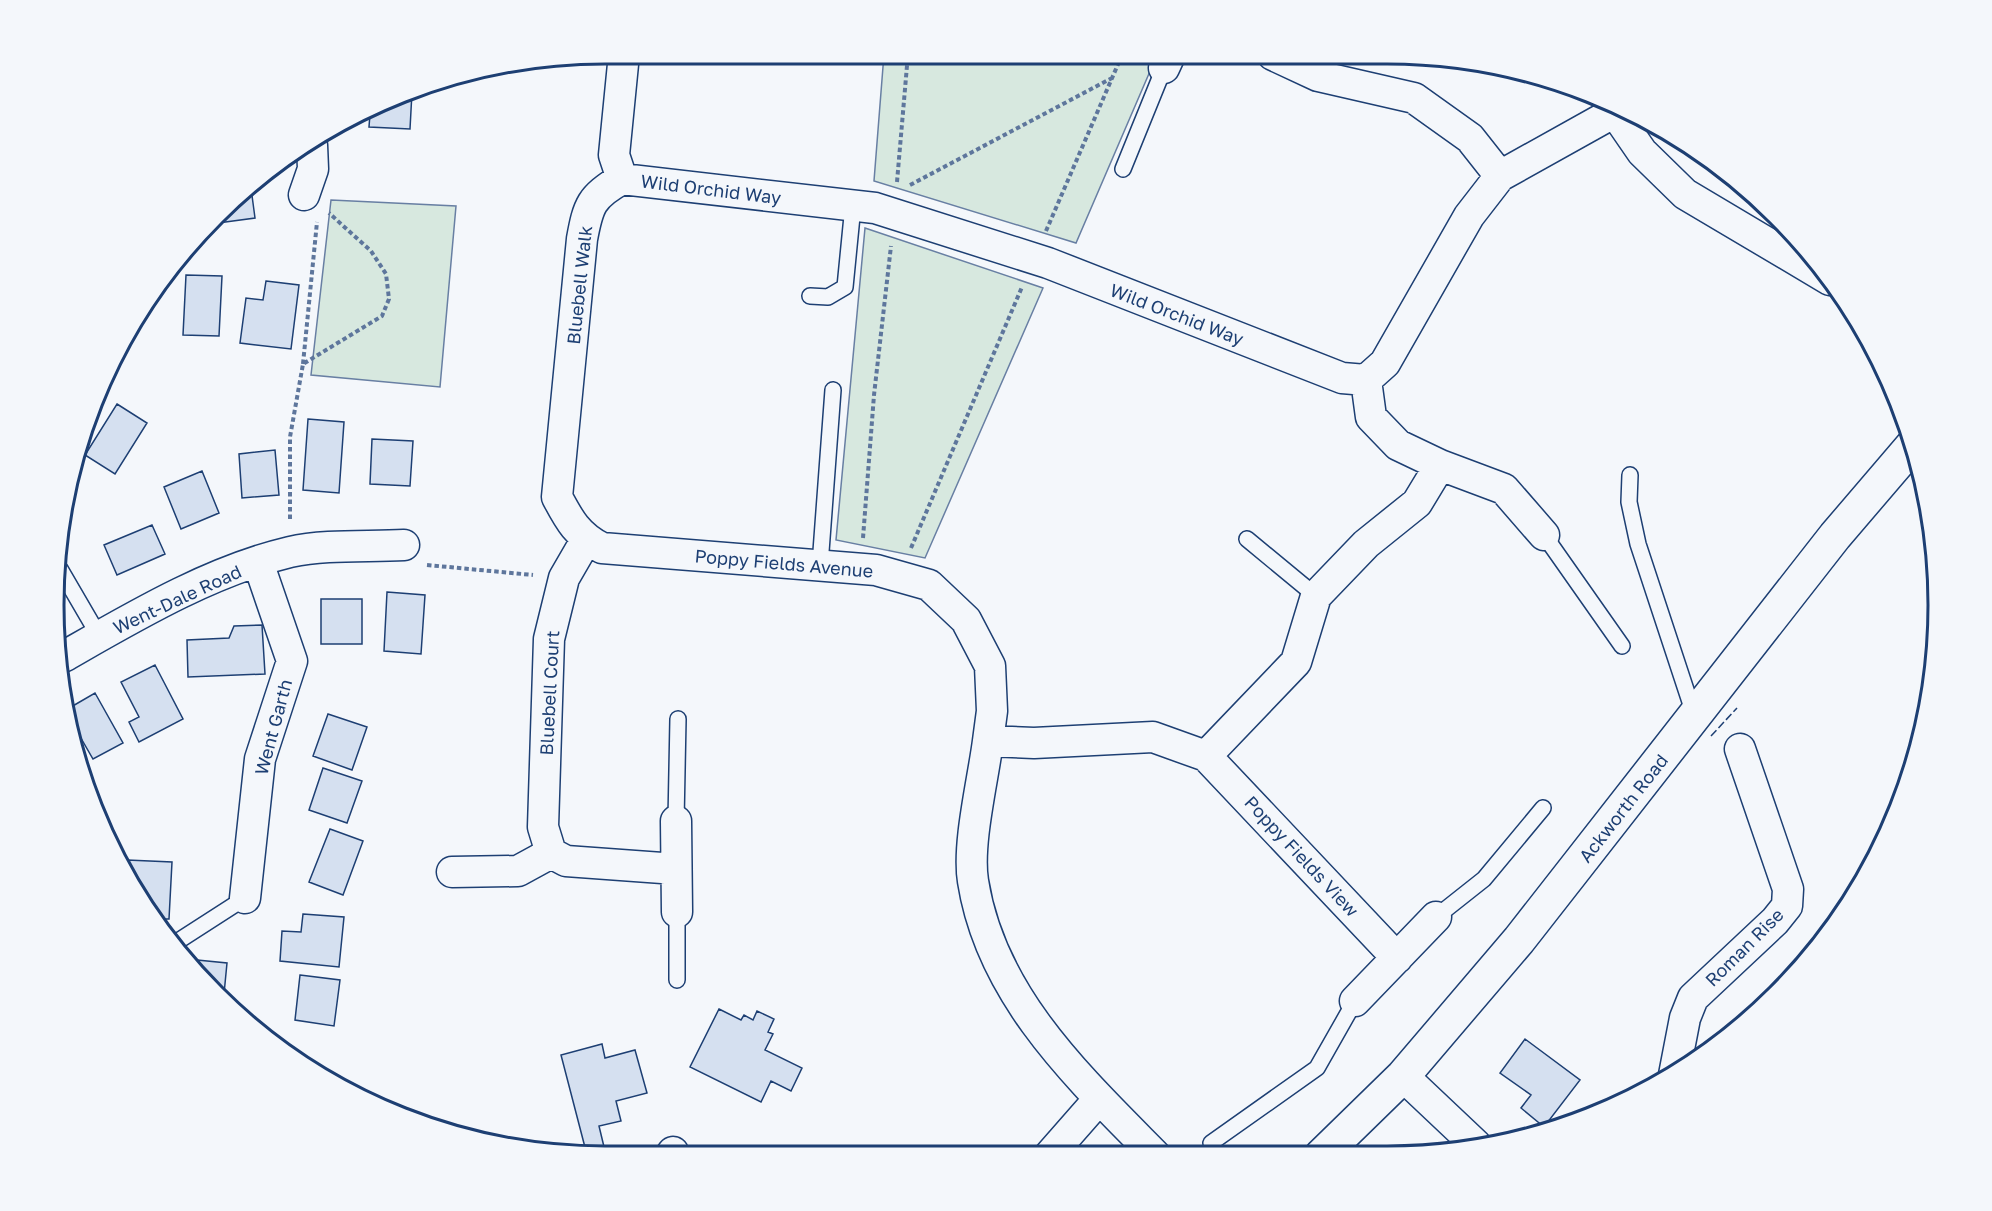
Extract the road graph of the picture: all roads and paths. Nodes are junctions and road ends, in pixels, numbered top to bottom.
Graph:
1 (623, 64) edge
2 (907, 64) edge
3 (1118, 64) edge
4 (1166, 64) edge
5 (1292, 64) edge
6 (1112, 78) junction
7 (1608, 112) edge
8 (1616, 116) edge
9 (312, 151) edge
10 (1123, 169) dead end
11 (1500, 176) junction
12 (622, 178) junction
13 (312, 200) junction
14 (895, 203) junction
15 (853, 206) junction
16 (1034, 259) junction
17 (1809, 267) edge
18 (810, 296) dead end
19 (303, 364) junction
20 (1366, 380) junction
21 (833, 390) dead end
22 (1906, 454) edge
23 (1440, 465) junction
24 (1630, 475) dead end
25 (1544, 536) joint
26 (1247, 539) dead end
27 (586, 540) junction
28 (404, 546) joint
29 (291, 552) junction
30 (258, 562) junction
31 (820, 565) junction
32 (861, 568) junction
33 (899, 576) junction
34 (66, 578) edge
35 (564, 578) junction
36 (1316, 596) junction
37 (99, 636) junction
38 (1622, 646) dead end
39 (67, 655) edge
40 (1695, 716) junction
41 (678, 718) dead end
42 (988, 741) junction
43 (1740, 749) dead end
44 (1206, 756) junction
45 (1543, 808) dead end
46 (676, 821) joint
47 (551, 853) junction
48 (676, 869) junction
49 (452, 872) dead end
50 (245, 898) joint
51 (677, 912) joint
52 (1436, 917) joint
53 (180, 940) edge
54 (1397, 958) junction
55 (677, 980) dead end
56 (1355, 1001) joint
57 (1677, 1062) edge
58 (1403, 1076) junction
59 (1100, 1099) junction
60 (1470, 1140) edge
61 (1211, 1143) dead end
62 (1057, 1146) edge
63 (1146, 1146) edge
64 (1330, 1146) edge

1 - 12 street
2 - 14 path
3 - 6 path
4 - 10 lane
5 - 11 street
6 - 14 path
6 - 16 path
7 - 11 street
8 - 17 street
9 - 13 street
11 - 20 street
12 - 15 street, Wild Orchid Way
12 - 27 street, Bluebell Walk
13 - 19 path
13 - 19 path
14 - 15 street, Wild Orchid Way
14 - 16 street, Wild Orchid Way
14 - 32 path
15 - 18 lane
16 - 20 street, Wild Orchid Way
16 - 33 path
19 - 29 path
20 - 23 street
21 - 31 lane
22 - 40 highway, Ackworth Road
23 - 25 street
23 - 36 street
24 - 40 lane
25 - 38 lane
26 - 36 lane
27 - 31 street, Poppy Fields Avenue
27 - 35 street, Bluebell Court
28 - 29 street, Went-Dale Road
28 - 35 path
29 - 30 street, Went-Dale Road
30 - 37 street, Went-Dale Road
30 - 50 street, Went Garth
31 - 32 street, Poppy Fields Avenue
32 - 33 street, Poppy Fields Avenue
33 - 42 street, Poppy Fields Avenue
34 - 37 lane
35 - 47 street, Bluebell Court
36 - 44 street
37 - 39 street, Went-Dale Road
40 - 58 highway, Ackworth Road
41 - 46 lane
42 - 44 street
42 - 59 street, Poppy Fields Avenue
43 - 57 street, Roman Rise
44 - 54 street, Poppy Fields View
45 - 52 lane
46 - 48 street
47 - 48 street
47 - 49 street
48 - 51 street
50 - 53 lane
51 - 55 lane
52 - 54 street
54 - 56 street
56 - 61 lane
58 - 60 street
58 - 64 highway, Ackworth Road
59 - 62 street
59 - 63 street, Poppy Fields Avenue

